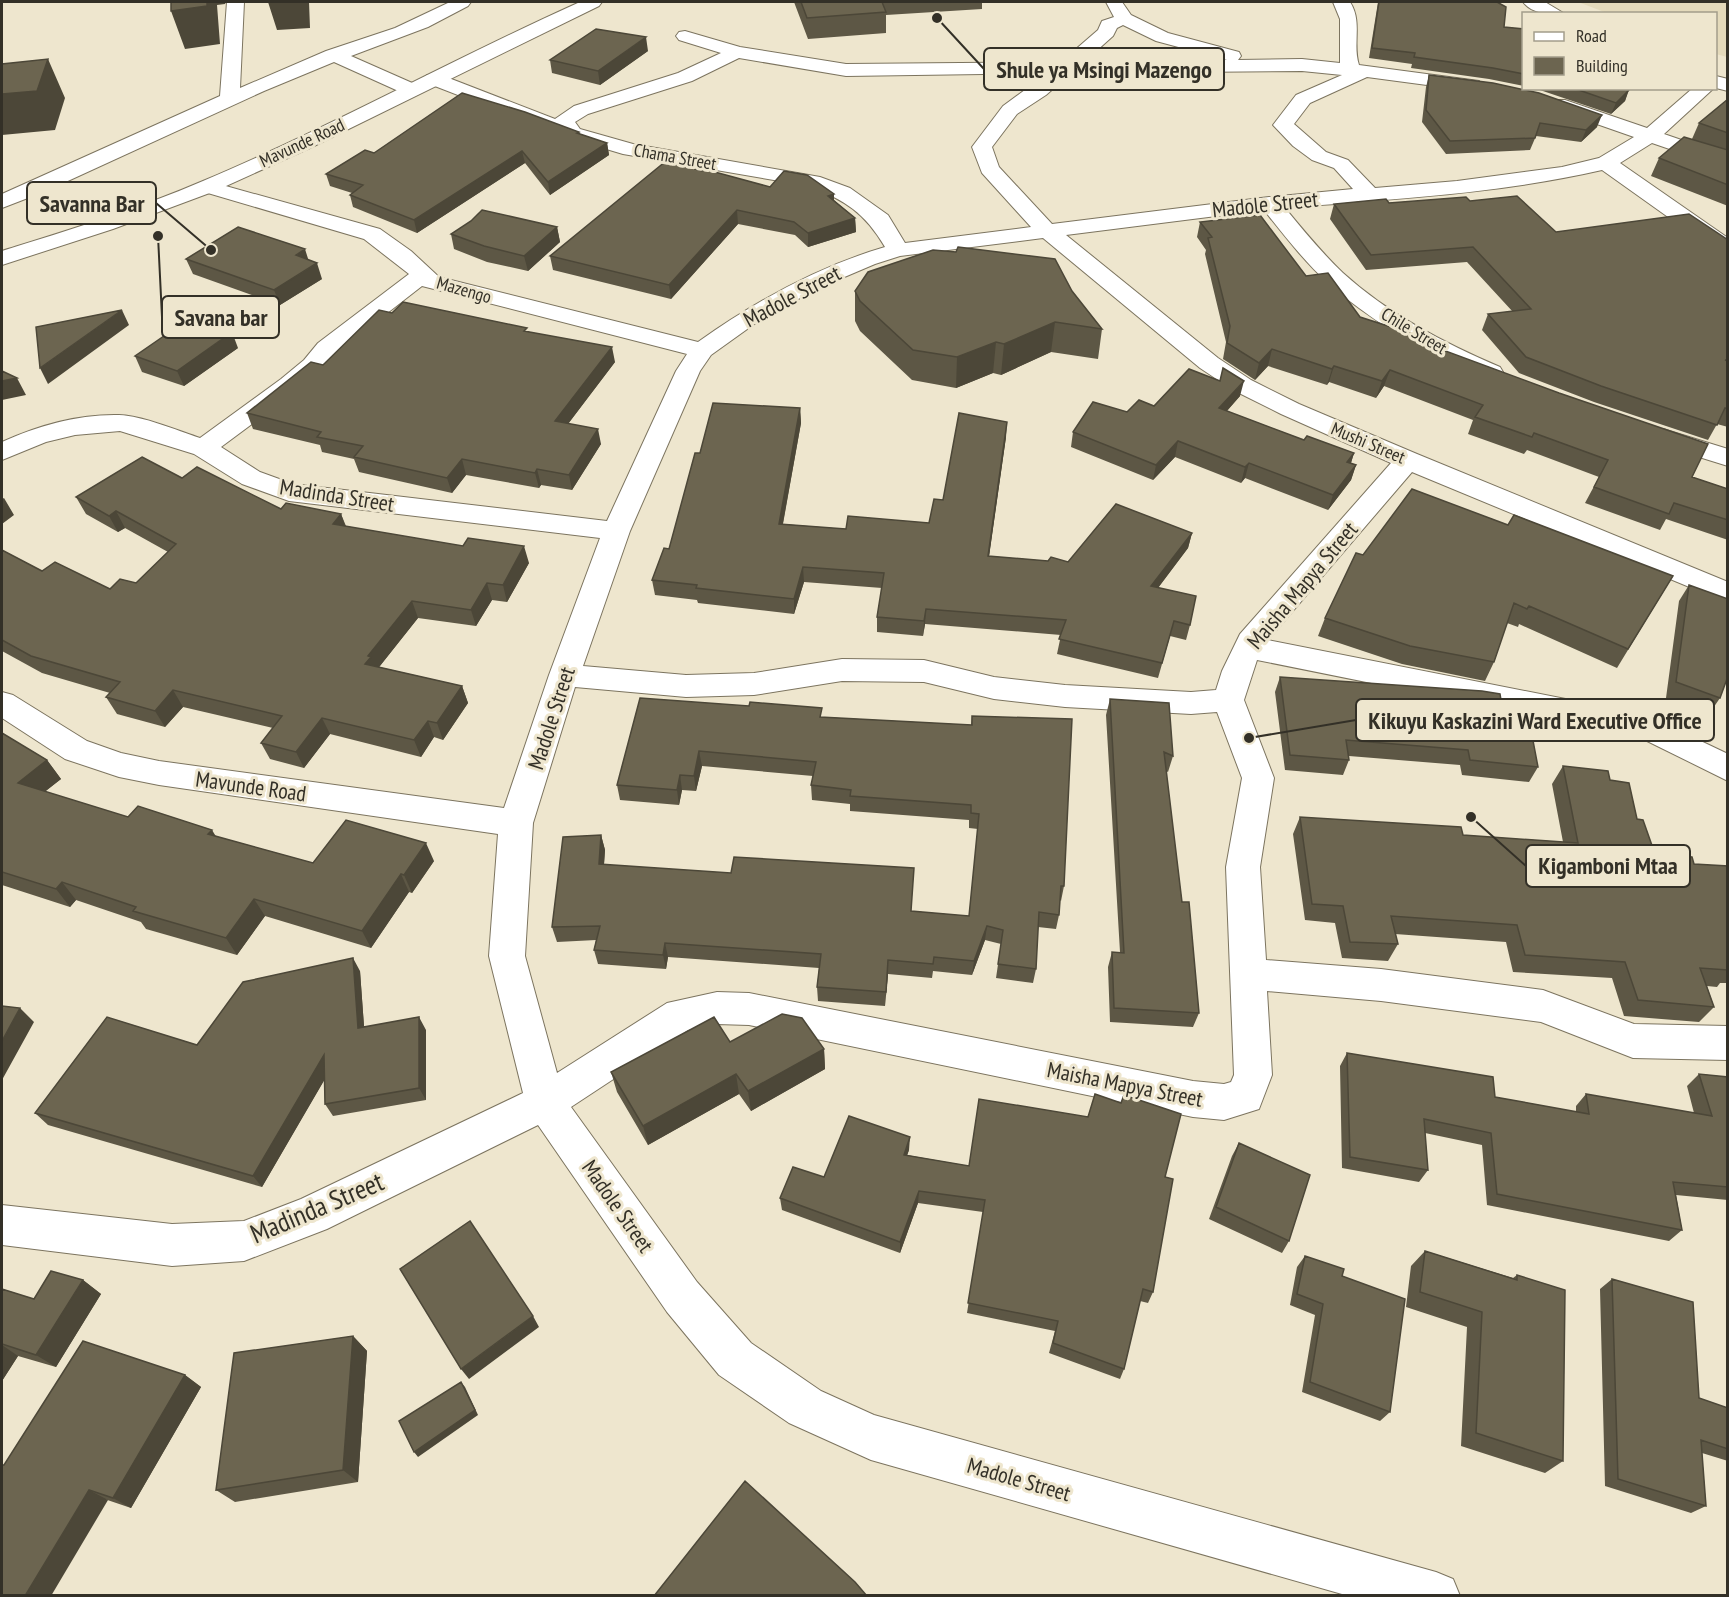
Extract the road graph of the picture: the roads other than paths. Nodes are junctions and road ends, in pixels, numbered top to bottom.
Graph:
1 (235, 2) edge
2 (462, 2) edge
3 (593, 2) edge
4 (1114, 2) edge
5 (1342, 2) edge
6 (1532, 2) edge
7 (1553, 12) edge
8 (1124, 19) junction
9 (685, 36) dead end
10 (737, 52) junction
11 (333, 56) junction
12 (1302, 65) junction
13 (1063, 67) junction
14 (1357, 72) junction
15 (434, 79) junction
16 (1489, 87) edge
17 (412, 90) junction
18 (1703, 90) edge
19 (230, 98) junction
20 (1540, 98) edge
21 (573, 133) junction
22 (1649, 137) junction
23 (1606, 163) junction
24 (1728, 163) edge
25 (208, 187) junction
26 (1370, 194) junction
27 (2, 202) edge
28 (1269, 203) junction
29 (1046, 230) junction
30 (1728, 249) edge
31 (898, 250) junction
32 (2, 258) edge
33 (422, 275) junction
34 (702, 350) junction
35 (1511, 380) edge
36 (1638, 429) edge
37 (203, 448) junction
38 (2, 452) edge
39 (1728, 458) edge
40 (1408, 460) junction
41 (616, 531) junction
42 (1728, 593) edge
43 (1248, 647) junction
44 (564, 675) junction
45 (1228, 700) junction
46 (2, 703) edge
47 (1728, 769) edge
48 (516, 823) junction
49 (1248, 974) junction
50 (1728, 1043) edge
51 (545, 1102) junction
52 (2, 1225) edge
53 (1436, 1596) edge

1 - 19 street
2 - 11 street
3 - 15 street, Mavunde Road
4 - 8 street
5 - 14 street
6 - 7 street
8 - 12 street
8 - 13 street
9 - 10 street
10 - 13 street
10 - 21 street
11 - 17 street
11 - 19 street
12 - 13 street
12 - 14 street
13 - 29 street, Mushi Street
14 - 16 street
14 - 26 street
15 - 17 street, Mavunde Road
15 - 21 street, Chama Street
17 - 25 street, Mavunde Road
18 - 22 street, Madole Street
19 - 27 street
20 - 22 street
21 - 31 street, Chama Street
22 - 23 street, Madole Street
22 - 24 street
23 - 26 street, Madole Street
23 - 30 street
25 - 32 street, Mavunde Road
25 - 33 street, Mazengo
26 - 28 street, Madole Street
28 - 29 street, Madole Street
28 - 35 street, Chile Street
29 - 31 street, Madole Street
29 - 40 street, Mushi Street
31 - 34 street, Madole Street
33 - 34 street, Mazengo
33 - 37 street
34 - 41 street, Madole Street
36 - 39 street
37 - 38 street, Madinda Street
37 - 41 street, Madinda Street
40 - 42 street, Mushi Street
40 - 43 street, Maisha Mapya Street
41 - 44 street, Madole Street
43 - 45 street, Maisha Mapya Street
43 - 47 street
44 - 45 street
44 - 48 street, Madole Street
45 - 49 street, Maisha Mapya Street
46 - 48 street, Mavunde Road
48 - 51 street, Madole Street
49 - 50 street
49 - 51 street, Maisha Mapya Street
51 - 52 street, Madinda Street
51 - 53 street, Madole Street

